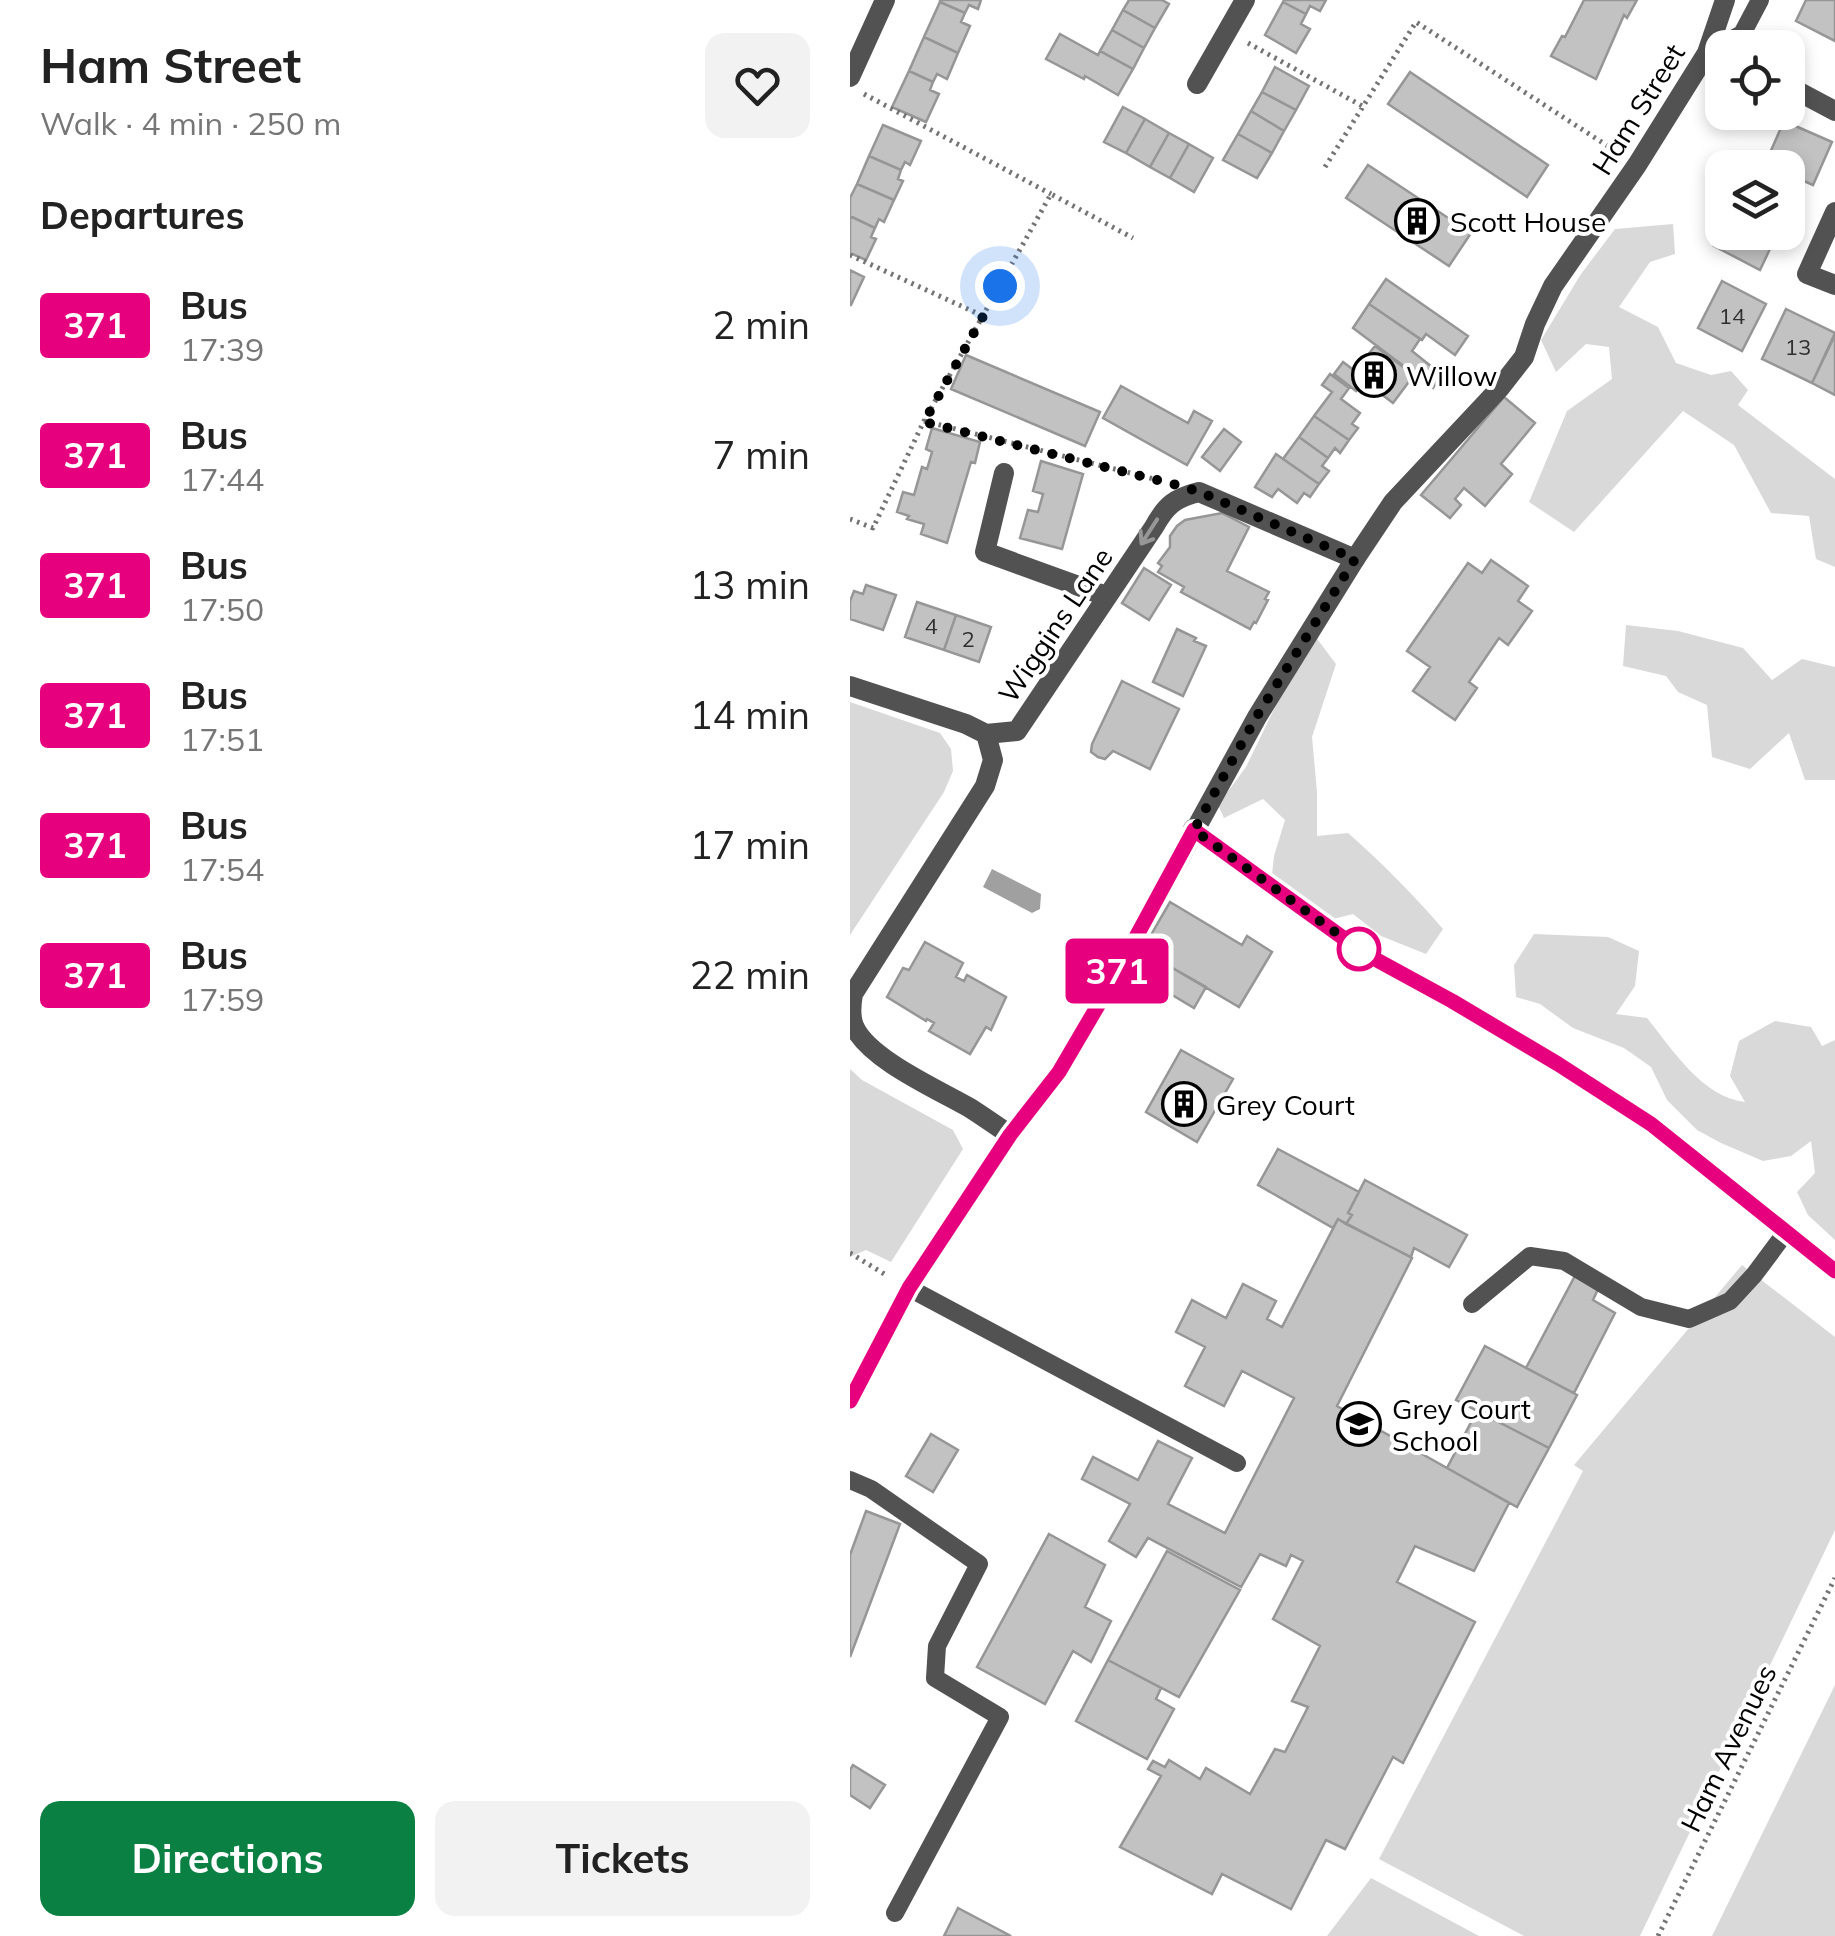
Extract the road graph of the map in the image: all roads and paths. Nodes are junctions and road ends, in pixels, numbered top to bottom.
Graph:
1 (886, 0) edge
2 (1245, 0) edge
3 (1725, 0) edge
4 (1760, 0) edge
5 (1720, 30) edge
6 (1744, 30) edge
7 (1227, 32) junction
8 (1705, 70) edge
9 (850, 77) edge
10 (1198, 84) dead end
11 (850, 87) edge
12 (1805, 95) edge
13 (1364, 107) junction
14 (1835, 110) edge
15 (1637, 164) junction
16 (1326, 167) dead end
17 (1051, 194) junction
18 (1835, 212) edge
19 (1134, 238) dead end
20 (850, 255) edge
21 (1835, 285) edge
22 (983, 316) junction
23 (924, 422) junction
24 (1004, 473) dead end
25 (1200, 492) junction
26 (850, 520) edge
27 (1355, 559) junction
28 (1106, 596) junction
29 (850, 686) edge
30 (986, 734) junction
31 (1194, 830) junction
32 (1010, 1135) junction
33 (1786, 1232) junction
34 (850, 1253) edge
35 (1835, 1271) edge
36 (909, 1288) junction
37 (1472, 1304) dead end
38 (850, 1401) edge
39 (1237, 1463) dead end
40 (850, 1480) edge
41 (1835, 1578) edge
42 (895, 1913) dead end
43 (1658, 1936) edge

1 - 9 street
2 - 7 street
3 - 5 street, Ham Street
4 - 6 lane
7 - 10 street
7 - 13 path
8 - 15 street, Ham Street
11 - 17 path
12 - 14 street
13 - 15 path
13 - 16 path
15 - 27 street, Ham Street
17 - 19 path
17 - 22 path
18 - 21 street
20 - 22 path
22 - 23 path
23 - 25 path
23 - 26 path
24 - 28 street
25 - 27 street
25 -> 28 street, Wiggins Lane
27 - 31 street, Ham Street
28 - 30 street, Wiggins Lane
29 - 30 street
30 - 32 street, Wiggins Lane
31 - 32 street, Ham Street
31 - 33 street
32 - 36 street, Ham Street
33 - 35 street
33 - 37 lane
34 - 36 path
36 - 38 street, Ham Street
36 - 39 lane
40 - 42 lane
41 - 43 path, Ham Avenues

